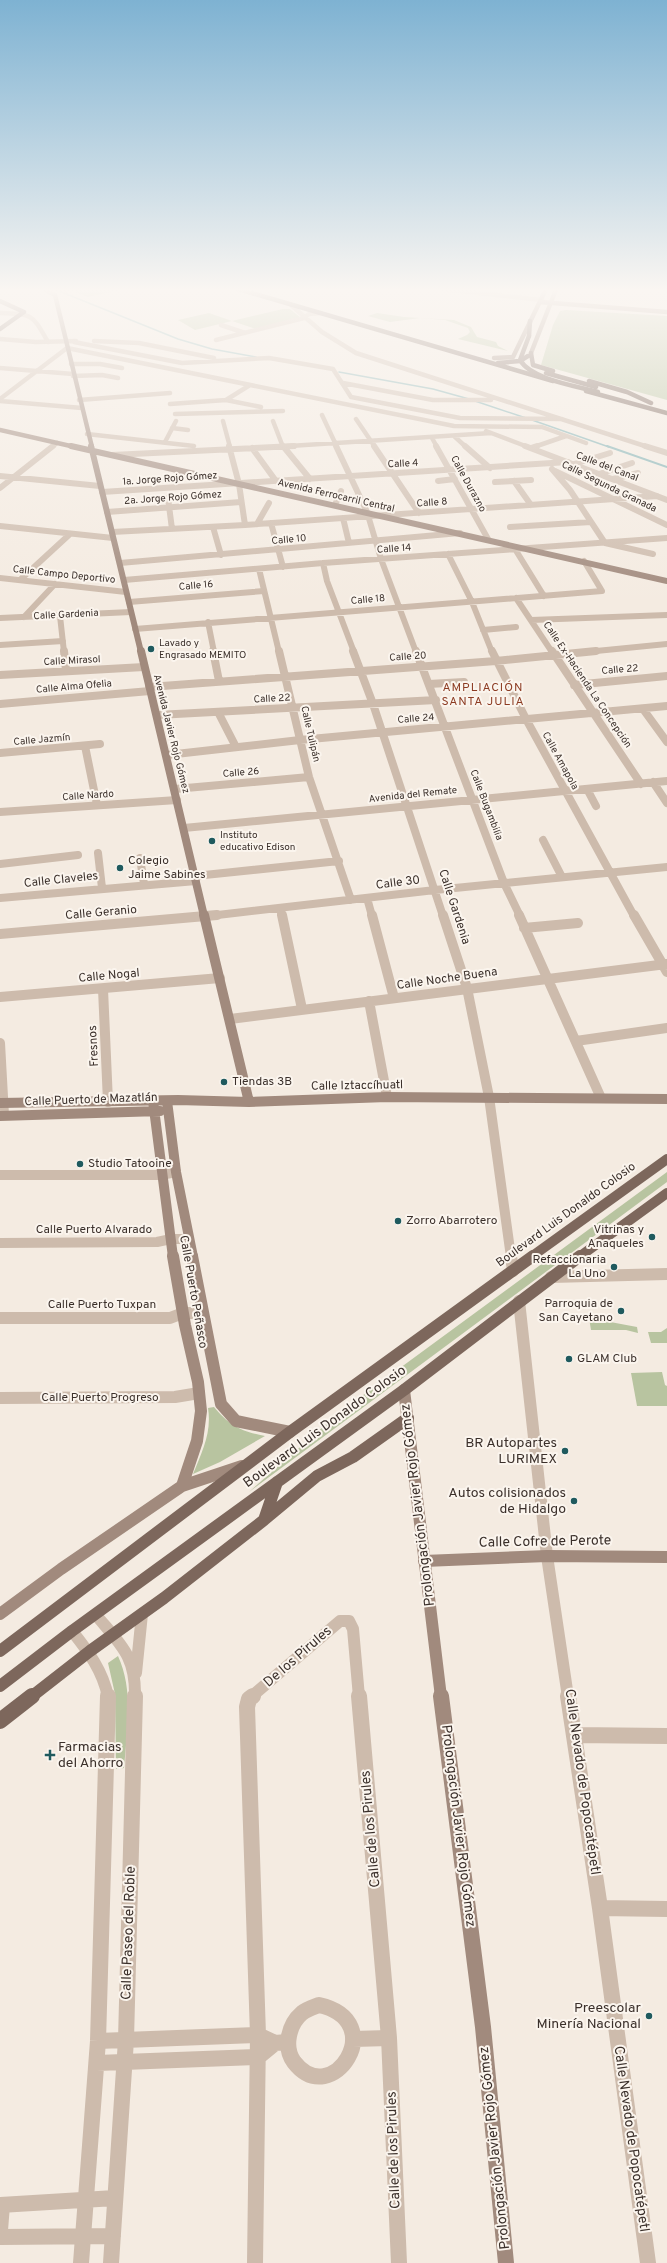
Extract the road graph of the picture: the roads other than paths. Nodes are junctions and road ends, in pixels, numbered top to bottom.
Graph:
1 (10, 393) edge
2 (78, 393) edge
3 (170, 393) dead end
4 (238, 393) edge
5 (288, 393) edge
6 (349, 393) edge
7 (394, 393) edge
8 (478, 393) edge
9 (595, 393) edge
10 (600, 393) edge
11 (613, 393) edge
12 (628, 393) edge
13 (488, 396) junction
14 (0, 400) edge
15 (80, 400) junction
16 (226, 400) junction
17 (480, 400) junction
18 (501, 401) junction
19 (185, 403) junction
20 (170, 404) dead end
21 (653, 404) junction
22 (639, 405) junction
23 (667, 407) edge
24 (82, 408) junction
25 (283, 411) dead end
26 (425, 411) junction
27 (267, 412) junction
28 (487, 412) dead end
29 (191, 413) junction
30 (667, 413) edge
31 (175, 414) dead end
32 (322, 415) dead end
33 (356, 419) dead end
34 (562, 419) junction
35 (176, 421) dead end
36 (223, 421) dead end
37 (273, 421) dead end
38 (569, 421) junction
39 (473, 426) junction
40 (547, 427) junction
41 (172, 428) junction
42 (0, 430) edge
43 (188, 430) dead end
44 (491, 433) junction
45 (87, 434) junction
46 (454, 436) junction
47 (566, 436) junction
48 (432, 438) junction
49 (165, 442) junction
50 (373, 442) junction
51 (57, 443) junction
52 (586, 443) dead end
53 (334, 444) junction
54 (283, 447) junction
55 (252, 448) junction
56 (531, 448) junction
57 (222, 449) junction
58 (231, 449) junction
59 (91, 450) junction
60 (610, 453) dead end
61 (667, 453) edge
62 (112, 455) junction
63 (568, 462) junction
64 (632, 463) dead end
65 (544, 464) junction
66 (574, 464) junction
67 (490, 468) junction
68 (552, 469) junction
69 (450, 470) junction
70 (638, 473) dead end
71 (393, 474) junction
72 (599, 474) junction
73 (0, 476) edge
74 (350, 476) junction
75 (14, 477) junction
76 (310, 479) junction
77 (456, 479) junction
78 (613, 479) junction
79 (531, 480) dead end
80 (276, 481) junction
81 (438, 481) dead end
82 (514, 481) junction
83 (495, 482) dead end
84 (239, 484) junction
85 (0, 488) edge
86 (101, 489) junction
87 (342, 491) dead end
88 (167, 493) junction
89 (657, 496) junction
90 (610, 499) junction
91 (667, 500) edge
92 (241, 502) junction
93 (578, 502) junction
94 (269, 503) dead end
95 (335, 505) junction
96 (531, 505) junction
97 (169, 507) junction
98 (472, 509) junction
99 (107, 512) junction
100 (419, 513) junction
101 (368, 514) junction
102 (380, 515) junction
103 (343, 518) junction
104 (591, 522) junction
105 (271, 523) junction
106 (256, 524) junction
107 (244, 525) junction
108 (667, 525) edge
109 (0, 526) edge
110 (213, 527) junction
111 (510, 527) dead end
112 (172, 529) junction
113 (460, 533) junction
114 (70, 534) junction
115 (112, 535) junction
116 (667, 538) edge
117 (488, 539) junction
118 (375, 541) junction
119 (349, 543) junction
120 (605, 543) junction
121 (524, 548) junction
122 (515, 549) junction
123 (279, 550) junction
124 (448, 554) junction
125 (653, 554) dead end
126 (221, 555) junction
127 (381, 559) junction
128 (584, 561) junction
129 (120, 563) junction
130 (323, 563) junction
131 (283, 567) junction
132 (259, 569) junction
133 (0, 578) edge
134 (20, 580) junction
135 (124, 580) junction
136 (667, 581) edge
137 (54, 584) junction
138 (264, 590) junction
139 (126, 592) junction
140 (544, 596) junction
141 (516, 598) junction
142 (129, 602) junction
143 (472, 602) junction
144 (400, 608) junction
145 (131, 612) junction
146 (340, 613) junction
147 (667, 615) edge
148 (60, 616) junction
149 (24, 617) junction
150 (271, 617) junction
151 (0, 618) edge
152 (531, 620) junction
153 (208, 622) junction
154 (516, 627) dead end
155 (135, 629) junction
156 (483, 630) junction
157 (63, 641) junction
158 (667, 644) edge
159 (0, 645) edge
160 (554, 654) junction
161 (496, 660) junction
162 (422, 666) junction
163 (144, 667) junction
164 (362, 670) junction
165 (66, 671) junction
166 (0, 675) edge
167 (286, 676) junction
168 (667, 676) edge
169 (219, 681) junction
170 (464, 682) dead end
171 (430, 684) junction
172 (574, 685) junction
173 (150, 689) junction
174 (436, 700) junction
175 (0, 704) edge
176 (373, 704) junction
177 (667, 706) edge
178 (293, 708) junction
179 (643, 709) junction
180 (218, 712) junction
181 (594, 713) junction
182 (157, 715) junction
183 (526, 719) junction
184 (446, 727) junction
185 (382, 733) junction
186 (300, 740) junction
187 (667, 742) edge
188 (100, 744) dead end
189 (85, 746) junction
190 (236, 747) junction
191 (0, 754) edge
192 (167, 755) junction
193 (309, 777) junction
194 (667, 781) edge
195 (653, 782) junction
196 (641, 784) junction
197 (175, 789) junction
198 (587, 789) junction
199 (565, 791) junction
200 (471, 799) junction
201 (177, 800) junction
202 (667, 803) edge
203 (97, 805) junction
204 (407, 805) junction
205 (596, 806) dead end
206 (0, 812) edge
207 (321, 814) junction
208 (184, 828) junction
209 (543, 840) dead end
210 (98, 852) dead end
211 (78, 855) dead end
212 (140, 858) dead end
213 (339, 860) junction
214 (0, 864) edge
215 (667, 867) edge
216 (609, 873) junction
217 (562, 877) junction
218 (195, 878) junction
219 (504, 883) junction
220 (144, 884) junction
221 (102, 888) junction
222 (435, 890) junction
223 (0, 898) edge
224 (367, 898) junction
225 (351, 900) junction
226 (280, 908) junction
227 (204, 917) junction
228 (578, 923) dead end
229 (524, 928) junction
230 (0, 934) edge
231 (665, 966) edge
232 (220, 978) junction
233 (549, 978) junction
234 (467, 988) junction
235 (103, 989) junction
236 (0, 997) edge
237 (394, 998) junction
238 (369, 1001) junction
239 (302, 1008) junction
240 (230, 1018) junction
241 (667, 1028) edge
242 (576, 1041) junction
243 (0, 1049) edge
244 (387, 1097) junction
245 (489, 1097) junction
246 (601, 1098) junction
247 (667, 1099) edge
248 (108, 1102) junction
249 (249, 1102) junction
250 (2, 1103) edge
251 (171, 1104) junction
252 (153, 1106) junction
253 (2, 1116) edge
254 (667, 1159) edge
255 (176, 1172) junction
256 (0, 1175) edge
257 (161, 1175) junction
258 (667, 1193) edge
259 (171, 1239) junction
260 (188, 1239) junction
261 (0, 1243) edge
262 (513, 1271) junction
263 (667, 1274) edge
264 (551, 1277) junction
265 (519, 1301) junction
266 (182, 1313) junction
267 (202, 1313) junction
268 (0, 1318) edge
269 (404, 1390) junction
270 (199, 1393) junction
271 (0, 1398) edge
272 (408, 1418) junction
273 (290, 1432) junction
274 (248, 1464) junction
275 (277, 1482) junction
276 (182, 1486) junction
277 (264, 1520) junction
278 (547, 1556) junction
279 (667, 1556) edge
280 (424, 1561) junction
281 (0, 1614) edge
282 (142, 1614) junction
283 (96, 1615) junction
284 (349, 1622) joint
285 (72, 1631) junction
286 (113, 1636) junction
287 (0, 1651) edge
288 (90, 1651) junction
289 (0, 1686) edge
290 (136, 1689) junction
291 (0, 1721) edge
292 (575, 1735) junction
293 (667, 1736) edge
294 (600, 1908) junction
295 (667, 1909) edge
296 (258, 2035) junction
297 (390, 2038) junction
298 (354, 2039) junction
299 (126, 2040) junction
300 (98, 2042) junction
301 (281, 2043) junction
302 (258, 2057) junction
303 (124, 2061) junction
304 (97, 2063) junction
305 (115, 2198) junction
306 (86, 2200) junction
307 (1, 2205) edge
308 (0, 2230) edge
309 (113, 2236) junction
310 (0, 2237) edge
311 (84, 2237) junction
312 (81, 2263) edge
313 (112, 2263) edge
314 (255, 2263) edge
315 (399, 2263) edge
316 (506, 2263) edge
317 (648, 2263) edge

1 - 14 street
2 - 15 street, Avenida Javier Rojo Gómez
3 - 15 street
4 - 16 street
5 - 39 street
6 - 26 street
7 - 17 street
8 - 13 street
9 - 22 main road
10 - 22 main road, bridge
11 - 21 main road
12 - 21 main road
13 - 17 street
13 - 18 street
14 - 24 street
15 - 24 street, Avenida Javier Rojo Gómez
16 - 19 street
16 - 27 street
17 - 18 street
18 - 34 street
19 - 20 street
19 - 29 street
21 - 23 main road
22 - 30 main road
24 - 45 street, Avenida Javier Rojo Gómez
25 - 27 street
26 - 28 street
26 - 34 street
27 - 29 street
29 - 31 street
32 - 53 street, Calle Bugambilia
33 - 50 street
34 - 38 street
35 - 41 street
36 - 58 street
37 - 54 street
38 - 40 street
38 - 61 street
39 - 40 street
39 - 44 street, Calle del Canal
40 - 47 street
41 - 43 street
41 - 49 street
42 - 51 street, Avenida Ferrocarril Central
44 - 46 street
44 - 56 street, Calle del Canal
45 - 49 street
45 - 59 street, Avenida Javier Rojo Gómez
46 - 48 street
46 - 67 street
47 - 52 street
47 - 56 street
48 - 50 street
48 - 69 street, Calle Durazno
49 - 57 street
50 - 53 street
50 - 71 street
51 - 59 street, Avenida Ferrocarril Central
51 - 75 street
53 - 54 street
53 - 74 street, Calle Bugambilia
54 - 55 street
54 - 76 street
55 - 58 street
55 - 80 street
56 - 63 street, Calle del Canal
57 - 58 street
57 - 62 street
58 - 84 street
59 - 62 street, Avenida Ferrocarril Central
59 - 86 street, Avenida Javier Rojo Gómez
60 - 66 street
62 - 84 street, Avenida Ferrocarril Central
63 - 65 street, Calle 4
63 - 66 street, Calle del Canal
64 - 72 street
65 - 67 street, Calle 4
65 - 68 street, Calle Segunda Granada
66 - 72 street, Calle del Canal
67 - 69 street, Calle 4
68 - 90 street, Calle Segunda Granada
68 - 93 street
69 - 71 street, Calle 4
69 - 77 street, Calle Durazno
70 - 78 street
71 - 74 street, Calle 4
71 - 100 street
72 - 78 street, Calle del Canal
73 - 75 street, 1a. Jorge Rojo Gómez
74 - 76 street, Calle 4
74 - 101 street, Calle Bugambilia
75 - 85 street
75 - 86 street, 1a. Jorge Rojo Gómez
76 - 80 street, Calle 4
77 - 81 street
77 - 98 street, Calle Durazno
78 - 89 street, Calle del Canal
79 - 82 street
80 - 84 street, Calle 4
82 - 83 street
82 - 96 street
84 - 88 street, 1a. Jorge Rojo Gómez
84 - 92 street
84 - 95 street, Avenida Ferrocarril Central
86 - 88 street, 1a. Jorge Rojo Gómez
86 - 99 street, Avenida Javier Rojo Gómez
87 - 95 street
88 - 97 street
89 - 90 street, Calle 8
89 - 91 street, Calle del Canal
90 - 93 street, Calle 8
90 - 108 street, Calle Segunda Granada
92 - 97 street, 2a. Jorge Rojo Gómez
92 - 107 street
93 - 96 street, Calle 8
93 - 104 street
94 - 106 street
95 - 101 street, Avenida Ferrocarril Central
96 - 98 street, Calle 8
97 - 99 street, 2a. Jorge Rojo Gómez
97 - 112 street
98 - 100 street, Calle 8
98 - 117 street, Calle Durazno
99 - 115 street, Avenida Javier Rojo Gómez
100 - 102 street, Calle 8
101 - 102 street, Avenida Ferrocarril Central
101 - 103 street
101 - 118 street, Calle Bugambilia
102 - 113 street, Avenida Ferrocarril Central
103 - 105 street
103 - 119 street
104 - 111 street
104 - 120 street
105 - 106 street
105 - 123 street
106 - 107 street
107 - 110 street
109 - 114 street
110 - 112 street
110 - 126 street
112 - 115 street
113 - 117 street, Avenida Ferrocarril Central
113 - 118 street, Calle 10
114 - 115 street
114 - 134 street
115 - 129 street, Avenida Javier Rojo Gómez
116 - 120 street, Calle 14
117 - 121 street, Avenida Ferrocarril Central
118 - 119 street, Calle 10
118 - 127 street, Calle Bugambilia
119 - 123 street, Calle 10
120 - 121 street, Calle 14
120 - 125 street
121 - 122 street, Calle 14
121 - 128 street, Avenida Ferrocarril Central
122 - 124 street, Calle 14
122 - 140 street
123 - 126 street, Calle 10
123 - 131 street
124 - 127 street, Calle 14
124 - 143 street, Calle Amapola
126 - 129 street, Calle 10
127 - 130 street, Calle 14
127 - 144 street, Calle Bugambilia
128 - 136 street, Avenida Ferrocarril Central
128 - 140 street, Calle 18
129 - 135 street, Avenida Javier Rojo Gómez
130 - 131 street, Calle 14
130 - 146 street, Calle Gardenia
131 - 132 street, Calle 14
132 - 135 street, Calle 14
132 - 138 street, Calle Tulipán
133 - 134 street, Calle Campo Deportivo
134 - 137 street, Calle Campo Deportivo
135 - 139 street, Avenida Javier Rojo Gómez
137 - 139 street, Calle Campo Deportivo
137 - 149 street
138 - 142 street, Calle 16
138 - 150 street, Calle Tulipán
139 - 142 street, Avenida Javier Rojo Gómez
140 - 141 street, Calle 18
141 - 143 street, Calle 18
141 - 152 street, Calle Ex-Hacienda La Concepción
142 - 145 street, Avenida Javier Rojo Gómez
143 - 144 street, Calle 18
143 - 156 street, Calle Amapola
144 - 146 street, Calle 18
144 - 162 street, Calle Bugambilia
145 - 148 street, Calle Gardenia
145 - 155 street, Avenida Javier Rojo Gómez
146 - 150 street, Calle 18
146 - 164 street, Calle Gardenia
147 - 152 street
148 - 149 street, Calle Gardenia
148 - 157 street
149 - 151 street, Calle Gardenia
150 - 153 street, Calle 18
150 - 167 street, Calle Tulipán
152 - 160 street, Calle Ex-Hacienda La Concepción
153 - 155 street, Calle 18
153 - 169 street
154 - 156 street
155 - 163 street, Avenida Javier Rojo Gómez
156 - 161 street, Calle Amapola
157 - 159 street
157 - 165 street
158 - 160 street, Calle 20
160 - 161 street, Calle 20
160 - 172 street, Calle Ex-Hacienda La Concepción
161 - 162 street, Calle 20
161 - 183 street, Calle Amapola
162 - 164 street, Calle 20
162 - 171 street, Calle Bugambilia
163 - 165 street, Calle Mirasol
163 - 173 street, Avenida Javier Rojo Gómez
164 - 167 street, Calle 20
164 - 176 street, Calle Gardenia
165 - 166 street, Calle Mirasol
167 - 169 street, Calle 20
167 - 178 street, Calle Tulipán
168 - 172 street, Calle 22
169 - 173 street, Calle 20
170 - 171 street
171 - 174 street, Calle Bugambilia
172 - 181 street, Calle Ex-Hacienda La Concepción
173 - 175 street, Calle Alma Ofelia
173 - 182 street, Avenida Javier Rojo Gómez
174 - 176 street, Calle 22
174 - 184 street, Calle Bugambilia
176 - 178 street, Calle 22
176 - 185 street, Calle Gardenia
177 - 179 street, Calle 24
178 - 180 street, Calle 22
178 - 186 street, Calle Tulipán
179 - 181 street, Calle 24
179 - 187 street
180 - 182 street, Calle 22
180 - 190 street
181 - 183 street, Calle 24
181 - 196 street, Calle Ex-Hacienda La Concepción
182 - 192 street, Avenida Javier Rojo Gómez
183 - 184 street, Calle 24
183 - 199 street, Calle Amapola
184 - 185 street, Calle 24
184 - 200 street, Calle Bugambilia
185 - 186 street, Calle 24
185 - 204 street, Calle Gardenia
186 - 190 street, Calle 24
186 - 193 street, Calle Tulipán
188 - 189 street, Calle Jazmín
189 - 191 street, Calle Jazmín
189 - 203 street
190 - 192 street, Calle 24
192 - 197 street, Avenida Javier Rojo Gómez
193 - 197 street, Calle 26
193 - 207 street, Calle Tulipán
194 - 195 street, Avenida del Remate
195 - 196 street, Avenida del Remate
195 - 202 street
196 - 198 street, Avenida del Remate
197 - 201 street, Avenida Javier Rojo Gómez
198 - 199 street, Avenida del Remate
198 - 205 street
199 - 200 street, Avenida del Remate
199 - 216 street, Calle Amapola
200 - 204 street, Avenida del Remate
200 - 219 street, Calle Bugambilia
201 - 203 street, Calle Nardo
201 - 208 street, Avenida Javier Rojo Gómez
203 - 206 street, Calle Nardo
204 - 207 street, Avenida del Remate
204 - 222 street, Calle Gardenia
207 - 208 street, Avenida del Remate
207 - 213 street, Calle Tulipán
208 - 218 street, Avenida Javier Rojo Gómez
209 - 217 street
210 - 221 street
211 - 214 street
212 - 220 street
213 - 218 street, Calle Claveles
213 - 225 street, Calle Tulipán
215 - 216 street, Calle 30
216 - 217 street, Calle 30
216 - 231 street, Calle Amapola
217 - 219 street, Calle 30
218 - 220 street, Calle Claveles
218 - 227 street, Avenida Javier Rojo Gómez
219 - 222 street, Calle 30
219 - 229 street, Calle Bugambilia
220 - 221 street, Calle Claveles
221 - 223 street, Calle Claveles
222 - 224 street, Calle 30
222 - 234 street, Calle Gardenia
224 - 225 street, Calle 30
224 - 237 street
225 - 226 street, Calle 30
226 - 227 street, Calle 30
226 - 239 street
227 - 230 street, Calle Geranio
227 - 232 street, Avenida Javier Rojo Gómez
228 - 229 street
229 - 233 street, Calle Bugambilia
231 - 233 street, Calle Noche Buena
232 - 235 street, Calle Nogal
232 - 240 street, Avenida Javier Rojo Gómez
233 - 234 street, Calle Noche Buena
233 - 242 street, Calle Bugambilia
234 - 237 street, Calle Noche Buena
234 - 245 street, Calle Gardenia
235 - 236 street, Calle Nogal
235 - 248 street, Fresnos
237 - 238 street, Calle Noche Buena
238 - 239 street, Calle Noche Buena
238 - 244 street
239 - 240 street, Calle Noche Buena
240 - 249 street, Avenida Javier Rojo Gómez
241 - 242 street
242 - 246 street, Calle Bugambilia
243 - 250 street
244 - 245 street, Calle Iztaccíhuatl
244 - 249 street, Calle Iztaccíhuatl
245 - 246 street, Calle Iztaccíhuatl
245 - 262 street, Calle Gardenia
246 - 247 street, Calle Iztaccíhuatl
248 - 250 street
248 - 252 street
249 - 251 street, Calle Iztaccíhuatl
250 - 253 street
251 - 252 street, Calle Puerto de Mazatlán
251 - 255 street, Calle Puerto Peñasco
252 - 253 street, Calle Puerto de Mazatlán
252 - 257 street, Calle Puerto Peñasco
254 - 262 main road, Boulevard Luis Donaldo Colosio
255 - 257 street
255 - 260 street, Calle Puerto Peñasco
256 - 257 street
257 - 259 street, Calle Puerto Peñasco
258 - 264 main road, Boulevard Luis Donaldo Colosio
259 - 260 street, Calle Puerto Alvarado
259 - 261 street, Calle Puerto Alvarado
259 - 266 street, Calle Puerto Peñasco
260 - 267 street, Calle Puerto Peñasco
262 - 273 main road, Boulevard Luis Donaldo Colosio
263 - 264 street
264 - 265 main road, Boulevard Luis Donaldo Colosio
265 - 269 main road, Boulevard Luis Donaldo Colosio
265 - 278 street, Calle Nevado de Popocatépetl
266 - 267 street, Calle Puerto Tuxpan
266 - 268 street, Calle Puerto Tuxpan
266 - 270 street, Calle Puerto Peñasco
267 - 273 street, Calle Puerto Peñasco
269 - 272 street, Prolongación Javier Rojo Gómez
269 - 275 main road, Boulevard Luis Donaldo Colosio
270 - 271 street, Calle Puerto Progreso
270 - 276 street, Calle Puerto Peñasco
272 - 277 main road
272 - 280 street, Prolongación Javier Rojo Gómez
273 - 274 main road, Boulevard Luis Donaldo Colosio
274 - 276 street
274 - 287 main road, Boulevard Luis Donaldo Colosio
275 - 277 main road
275 - 283 main road, Boulevard Luis Donaldo Colosio
276 - 281 street
277 - 282 main road
278 - 279 street, Calle Cofre de Perote
278 - 280 street, Calle Cofre de Perote
278 - 292 street, Calle Nevado de Popocatépetl
280 - 316 street, Prolongación Javier Rojo Gómez
282 - 286 main road
282 - 290 street
283 - 285 main road, Boulevard Luis Donaldo Colosio
283 - 286 street, Calle Paseo del Roble
284 - 296 street, De los Pirules
284 - 297 street, Calle de los Pirules
285 - 288 street
285 - 289 main road, Boulevard Luis Donaldo Colosio
286 - 288 main road
286 - 290 street, Calle Paseo del Roble
288 - 291 main road
288 - 300 street
290 - 299 street, Calle Paseo del Roble
292 - 293 street
292 - 294 street, Calle Nevado de Popocatépetl
294 - 295 street
294 - 317 street, Calle Nevado de Popocatépetl
296 - 299 street
296 - 301 street
296 - 302 street
297 - 298 street
297 - 315 street, Calle de los Pirules
298 - 301 street
298 - 301 street
299 - 300 street
299 - 303 street, Calle Paseo del Roble
300 - 304 street
301 - 302 street
302 - 303 street
302 - 314 street
303 - 304 street
303 - 305 street, Calle Paseo del Roble
304 - 306 street
305 - 306 street
305 - 309 street, Calle Paseo del Roble
306 - 307 street
306 - 311 street
307 - 308 street
309 - 311 street
309 - 313 street, Calle Paseo del Roble
310 - 311 street
311 - 312 street

